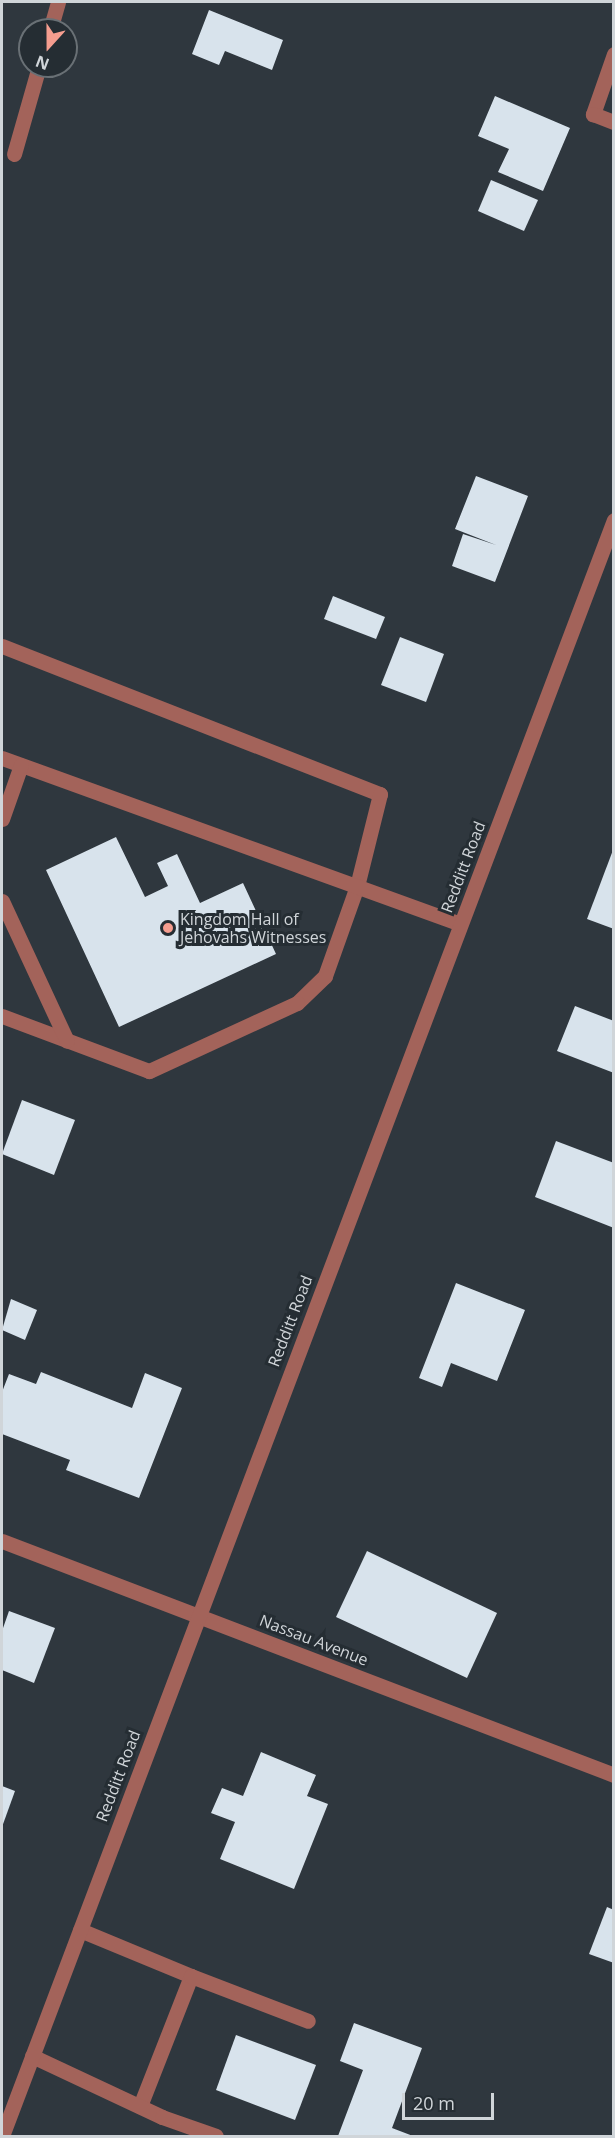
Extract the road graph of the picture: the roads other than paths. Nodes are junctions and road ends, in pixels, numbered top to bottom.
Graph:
1 (58, 2) edge
2 (53, 18) edge
3 (614, 54) edge
4 (36, 78) edge
5 (614, 122) edge
6 (14, 153) dead end
7 (614, 520) edge
8 (2, 646) edge
9 (2, 758) edge
10 (21, 765) junction
11 (2, 819) edge
12 (357, 886) junction
13 (2, 902) edge
14 (460, 924) junction
15 (2, 1016) edge
16 (67, 1041) junction
17 (2, 1541) edge
18 (198, 1615) junction
19 (614, 1775) edge
20 (80, 1930) junction
21 (191, 1976) junction
22 (309, 2021) dead end
23 (33, 2056) junction
24 (140, 2106) junction
25 (2, 2136) edge
26 (216, 2136) edge

1 - 2 street
3 - 5 street
4 - 6 street
7 - 14 street, Redditt Road
8 - 12 street
9 - 10 street
10 - 11 street
10 - 12 street
12 - 14 street
12 - 16 street
13 - 16 street
14 - 18 street, Redditt Road
15 - 16 street
17 - 18 street, Nassau Avenue
18 - 19 street, Nassau Avenue
18 - 20 street, Redditt Road
20 - 21 street
20 - 23 street, Redditt Road
21 - 22 street
21 - 24 street
23 - 24 street
23 - 25 street, Redditt Road
24 - 26 street

